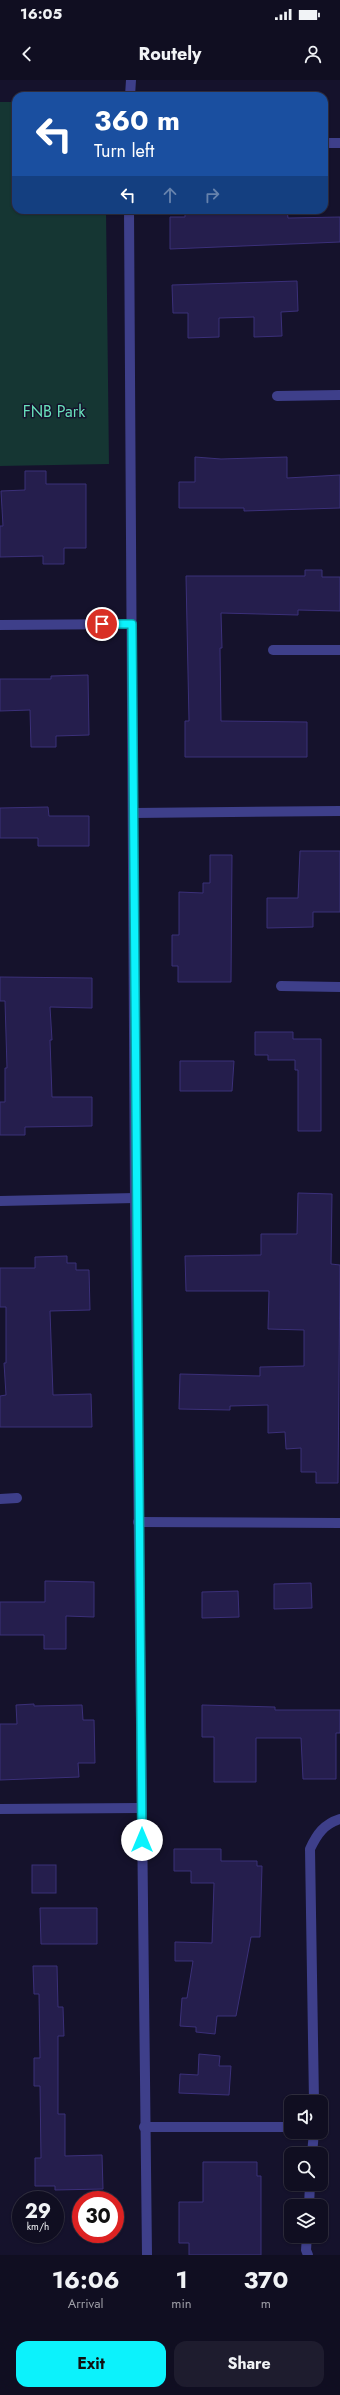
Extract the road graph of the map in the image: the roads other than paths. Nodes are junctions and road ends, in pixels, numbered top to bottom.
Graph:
1 (131, 80) edge
2 (130, 92) edge
3 (328, 143) edge
4 (340, 143) edge
5 (129, 214) edge
6 (340, 395) edge
7 (277, 396) dead end
8 (132, 624) junction
9 (0, 625) edge
10 (273, 650) dead end
11 (340, 650) edge
12 (340, 811) edge
13 (132, 813) junction
14 (281, 986) dead end
15 (340, 987) edge
16 (135, 1198) junction
17 (0, 1201) edge
18 (17, 1498) dead end
19 (0, 1499) edge
20 (138, 1522) junction
21 (340, 1523) edge
22 (142, 1808) junction
23 (0, 1809) edge
24 (340, 1819) edge
25 (314, 2095) edge
26 (144, 2127) junction
27 (284, 2127) edge
28 (306, 2243) edge
29 (147, 2255) edge
30 (308, 2255) edge

1 - 2 street
3 - 4 street
5 - 8 street
6 - 7 street
8 - 9 street
8 - 13 street
10 - 11 street
12 - 13 street
13 - 16 street
14 - 15 street
16 - 17 street
16 - 20 street
18 - 19 street
20 - 21 street
20 - 22 street
22 - 23 street
22 - 26 street
24 - 25 street
26 - 27 street
26 - 29 street
28 - 30 street

